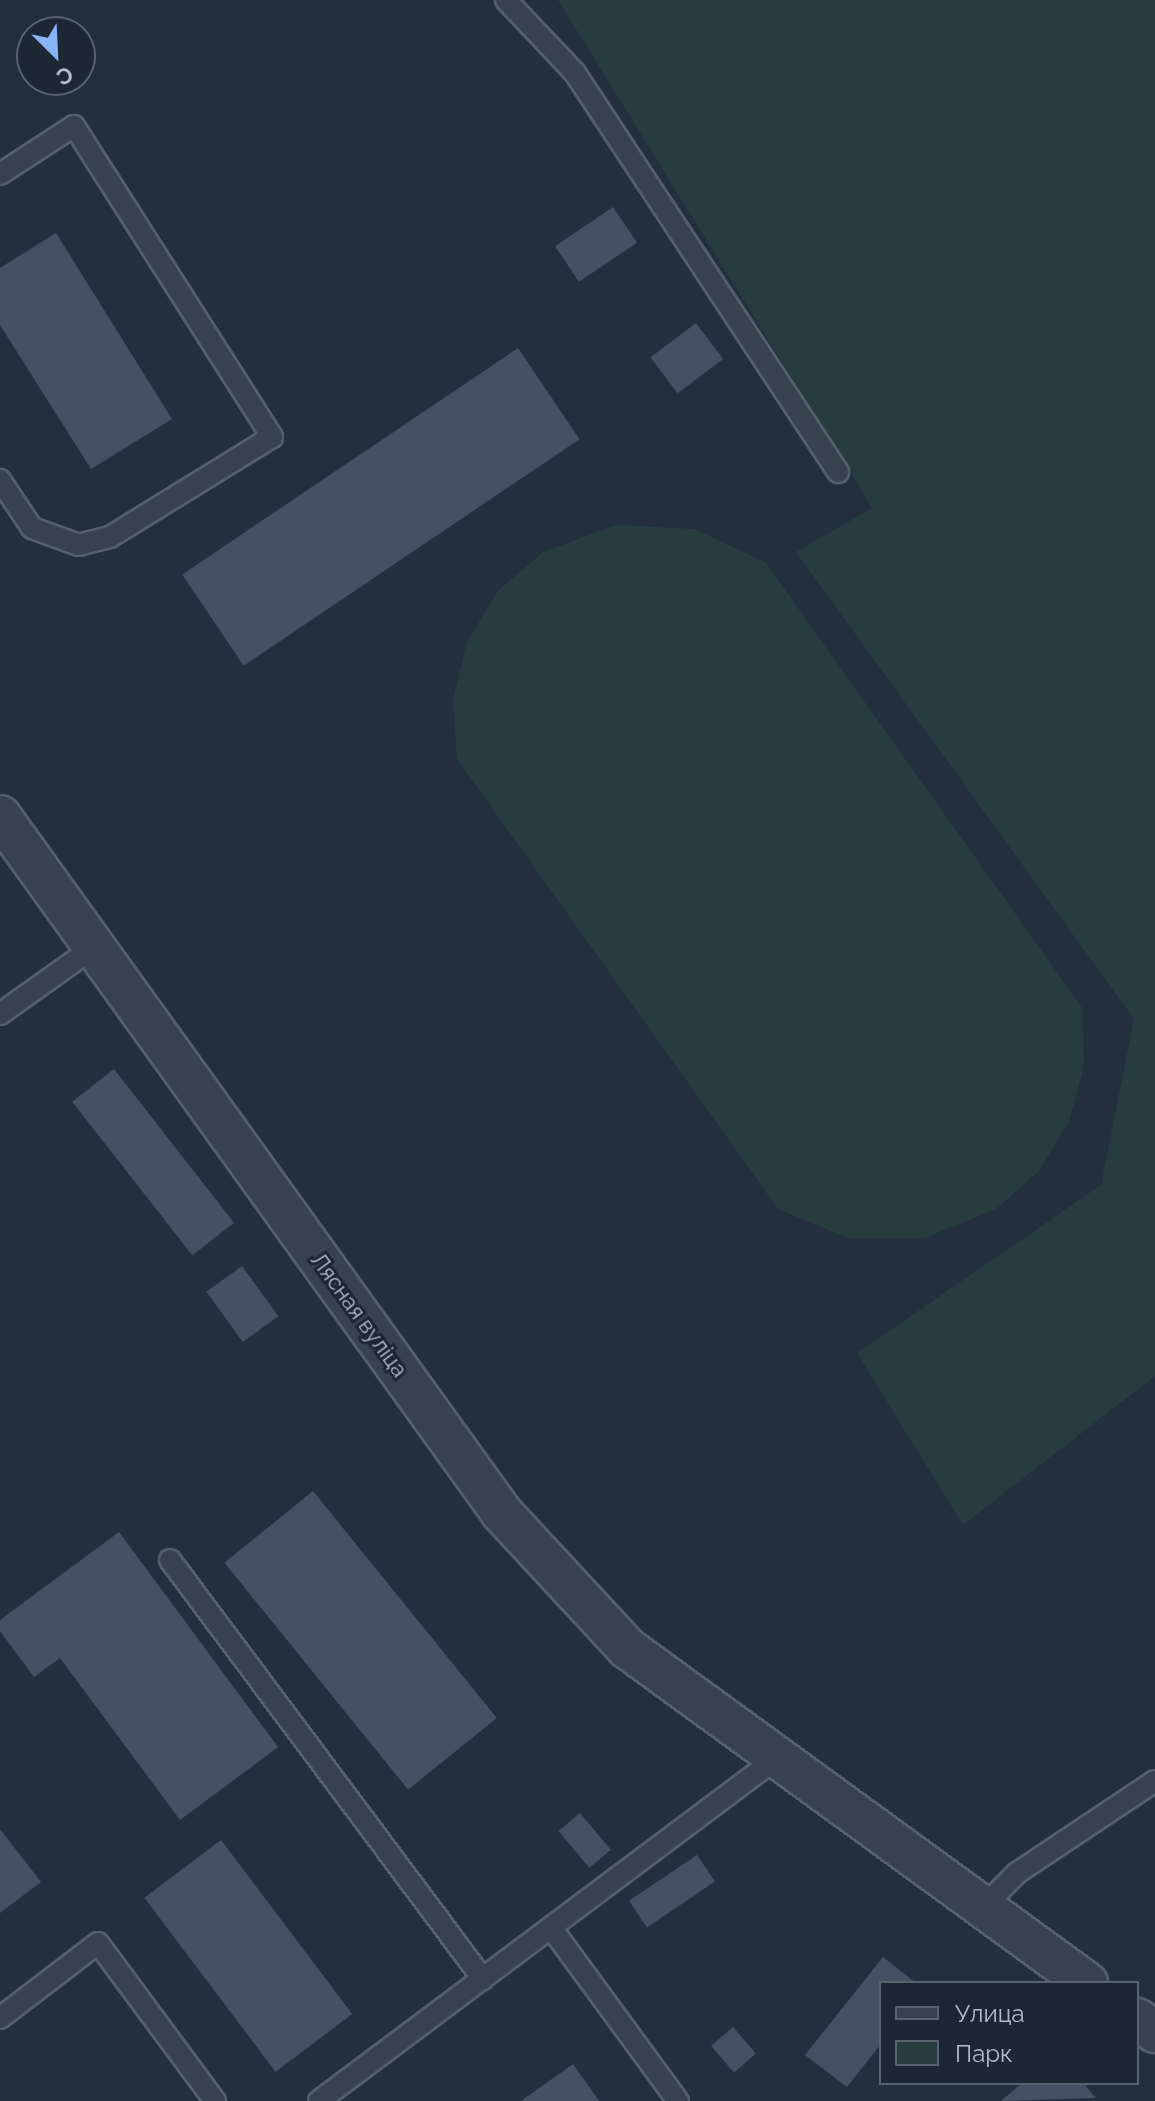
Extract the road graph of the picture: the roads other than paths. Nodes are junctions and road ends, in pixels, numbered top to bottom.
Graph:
1 (506, 0) edge
2 (0, 174) edge
3 (838, 472) dead end
4 (0, 480) edge
5 (0, 816) edge
6 (93, 948) junction
7 (0, 1014) edge
8 (170, 1560) dead end
9 (777, 1758) junction
10 (1155, 1781) edge
11 (983, 1907) junction
12 (552, 1929) junction
13 (483, 1979) junction
14 (1084, 1981) edge
15 (0, 2018) edge
16 (215, 2101) edge
17 (319, 2101) edge
18 (678, 2101) edge

1 - 3 lane
2 - 4 lane
5 - 6 street, Лясная вуліца
6 - 7 lane
6 - 9 street, Лясная вуліца
8 - 13 lane
9 - 11 street, Лясная вуліца
9 - 12 lane
10 - 11 lane
11 - 14 street, Лясная вуліца
12 - 13 lane
12 - 18 lane
13 - 17 lane
15 - 16 lane

